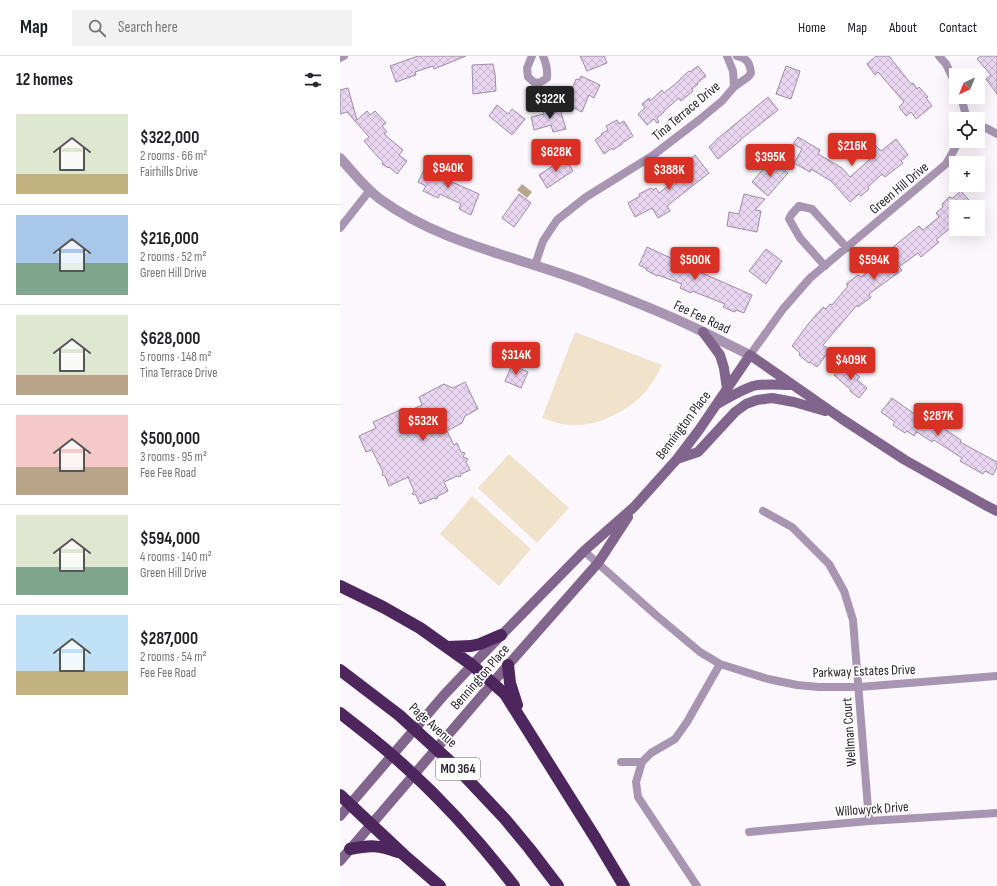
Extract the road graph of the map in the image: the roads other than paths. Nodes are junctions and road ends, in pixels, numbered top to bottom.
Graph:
1 (344, 56) edge
2 (532, 56) edge
3 (543, 56) edge
4 (727, 56) edge
5 (737, 56) edge
6 (939, 56) edge
7 (340, 58) edge
8 (949, 70) edge
9 (734, 87) junction
10 (985, 128) edge
11 (997, 134) edge
12 (955, 148) edge
13 (340, 158) edge
14 (370, 190) junction
15 (340, 228) edge
16 (847, 248) junction
17 (535, 265) junction
18 (825, 266) junction
19 (703, 332) junction
20 (750, 355) junction
21 (793, 385) junction
22 (727, 389) junction
23 (716, 404) junction
24 (832, 413) junction
25 (677, 459) junction
26 (634, 507) junction
27 (763, 511) dead end
28 (997, 511) edge
29 (584, 551) junction
30 (598, 563) junction
31 (340, 586) edge
32 (501, 635) junction
33 (448, 647) junction
34 (720, 664) junction
35 (472, 665) junction
36 (508, 665) junction
37 (340, 670) edge
38 (997, 676) edge
39 (493, 683) junction
40 (859, 686) junction
41 (340, 713) edge
42 (522, 720) junction
43 (621, 762) dead end
44 (642, 762) junction
45 (340, 795) edge
46 (350, 804) junction
47 (997, 813) edge
48 (340, 816) edge
49 (869, 821) junction
50 (372, 824) junction
51 (749, 832) dead end
52 (350, 849) junction
53 (404, 855) junction
54 (340, 861) edge
55 (440, 886) edge
56 (514, 886) edge
57 (558, 886) edge
58 (624, 886) edge
59 (698, 886) edge

1 - 7 street
2 - 3 street
4 - 9 street, Tina Terrace Drive
5 - 9 street, Tina Terrace Drive
6 - 8 street
9 - 17 street, Tina Terrace Drive
10 - 11 street
12 - 16 street, Green Hill Drive
13 - 14 street, Fee Fee Road
14 - 15 street
14 - 17 street, Fee Fee Road
16 - 18 street, Green Hill Drive
16 - 18 street
17 - 19 street, Fee Fee Road
18 - 20 street, Green Hill Drive
19 - 20 street, Fee Fee Road
19 - 22 main road
20 - 21 main road, Fee Fee Road
20 - 22 main road, Bennington Place
21 - 23 main road
21 - 24 main road, Fee Fee Road
22 - 23 main road, Bennington Place
23 - 25 main road, Bennington Place
24 - 25 main road
24 - 28 main road, Fee Fee Road
25 - 26 main road, Bennington Place
26 - 29 main road, Bennington Place
26 - 30 main road, Bennington Place
27 - 40 street, Wellman Court
29 - 30 street, Parkway Estates Drive
29 - 32 main road, Bennington Place
30 - 34 street, Parkway Estates Drive
30 - 36 main road, Bennington Place
31 - 33 highway
32 - 33 highway
32 - 35 main road, Bennington Place
33 - 35 highway
34 - 40 street, Parkway Estates Drive
34 - 44 street
35 - 39 highway
35 - 46 main road, Bennington Place
36 - 39 main road, Bennington Place
36 - 42 highway
37 - 57 highway, Page Avenue / MO 364
38 - 40 street, Parkway Estates Drive
39 - 42 highway
39 - 50 main road, Bennington Place
40 - 49 street, Wellman Court
41 - 56 highway, MO 364
42 - 58 highway
43 - 44 street
44 - 59 street
45 - 46 highway
46 - 48 main road, Bennington Place
46 - 50 highway
47 - 49 street, Willowyck Drive
49 - 51 street, Willowyck Drive
50 - 52 main road, Bennington Place
50 - 53 highway
52 - 53 highway
52 - 54 main road, Bennington Place
53 - 55 highway

